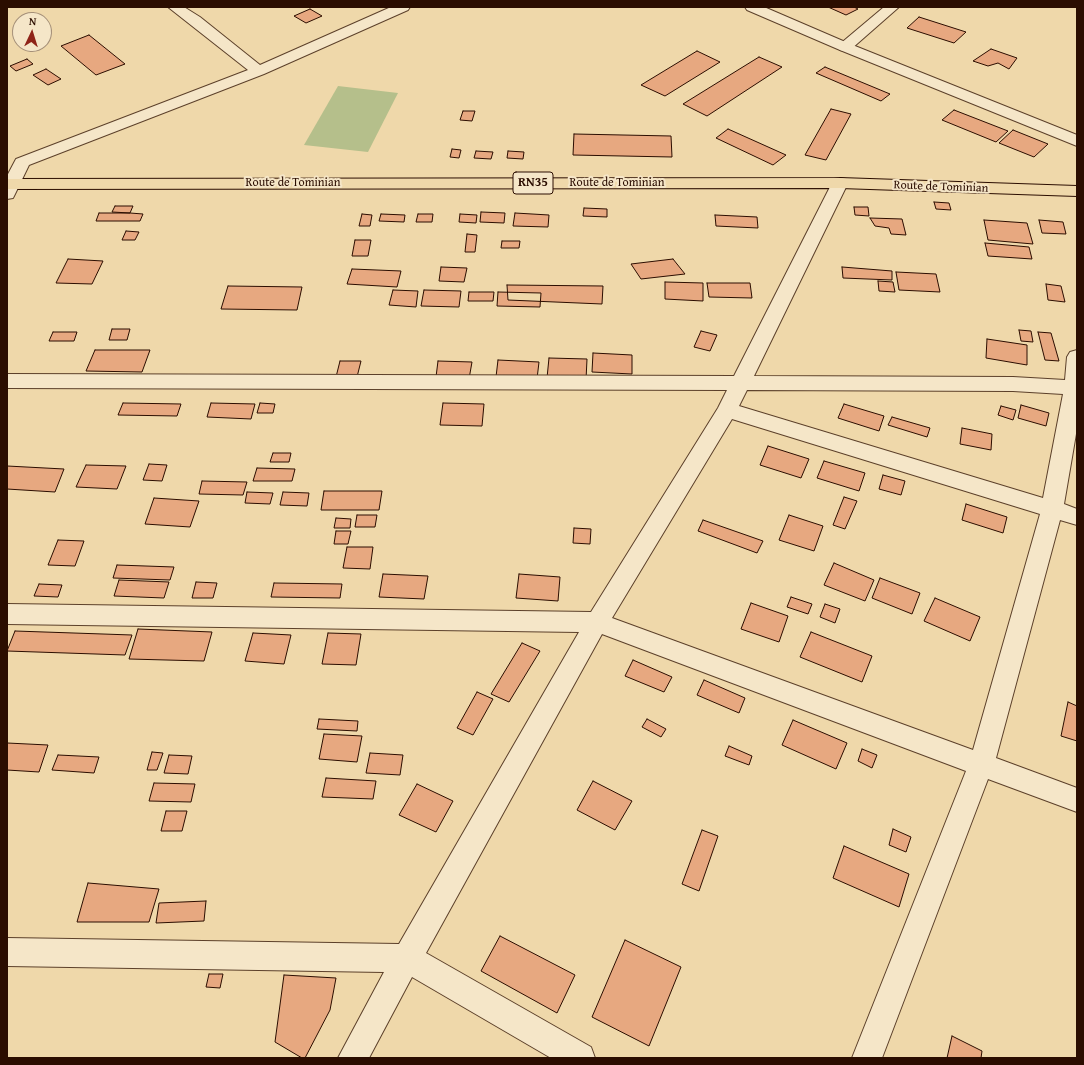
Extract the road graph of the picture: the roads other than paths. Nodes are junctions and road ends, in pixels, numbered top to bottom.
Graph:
1 (175, 7) edge
2 (404, 7) edge
3 (752, 7) edge
4 (892, 7) edge
5 (845, 47) junction
6 (259, 71) junction
7 (1074, 139) edge
8 (14, 160) edge
9 (840, 183) junction
10 (8, 187) edge
11 (1077, 191) edge
12 (1059, 192) junction
13 (1077, 195) edge
14 (1077, 357) edge
15 (7, 381) edge
16 (740, 383) junction
17 (1075, 388) edge
18 (727, 410) junction
19 (1052, 510) junction
20 (1077, 517) edge
21 (7, 614) edge
22 (597, 622) junction
23 (981, 765) junction
24 (1077, 800) edge
25 (7, 952) edge
26 (407, 958) junction
27 (353, 1058) edge
28 (580, 1058) edge
29 (867, 1058) edge

1 - 6 street
2 - 6 street
3 - 5 street
4 - 5 street
5 - 7 street
6 - 8 street
8 - 10 street
9 - 10 main road, Route de Tominian / RN35
9 - 12 main road, Route de Tominian / RN35
9 - 16 street
11 - 12 main road, RN35
12 - 13 main road, RN35
14 - 17 street
15 - 16 street
16 - 17 street
16 - 18 street
17 - 19 street
18 - 19 street
18 - 22 street
19 - 20 street
19 - 23 street
21 - 22 street
22 - 23 street
22 - 26 street
23 - 24 street
23 - 29 street
25 - 26 street
26 - 27 street
26 - 28 street

